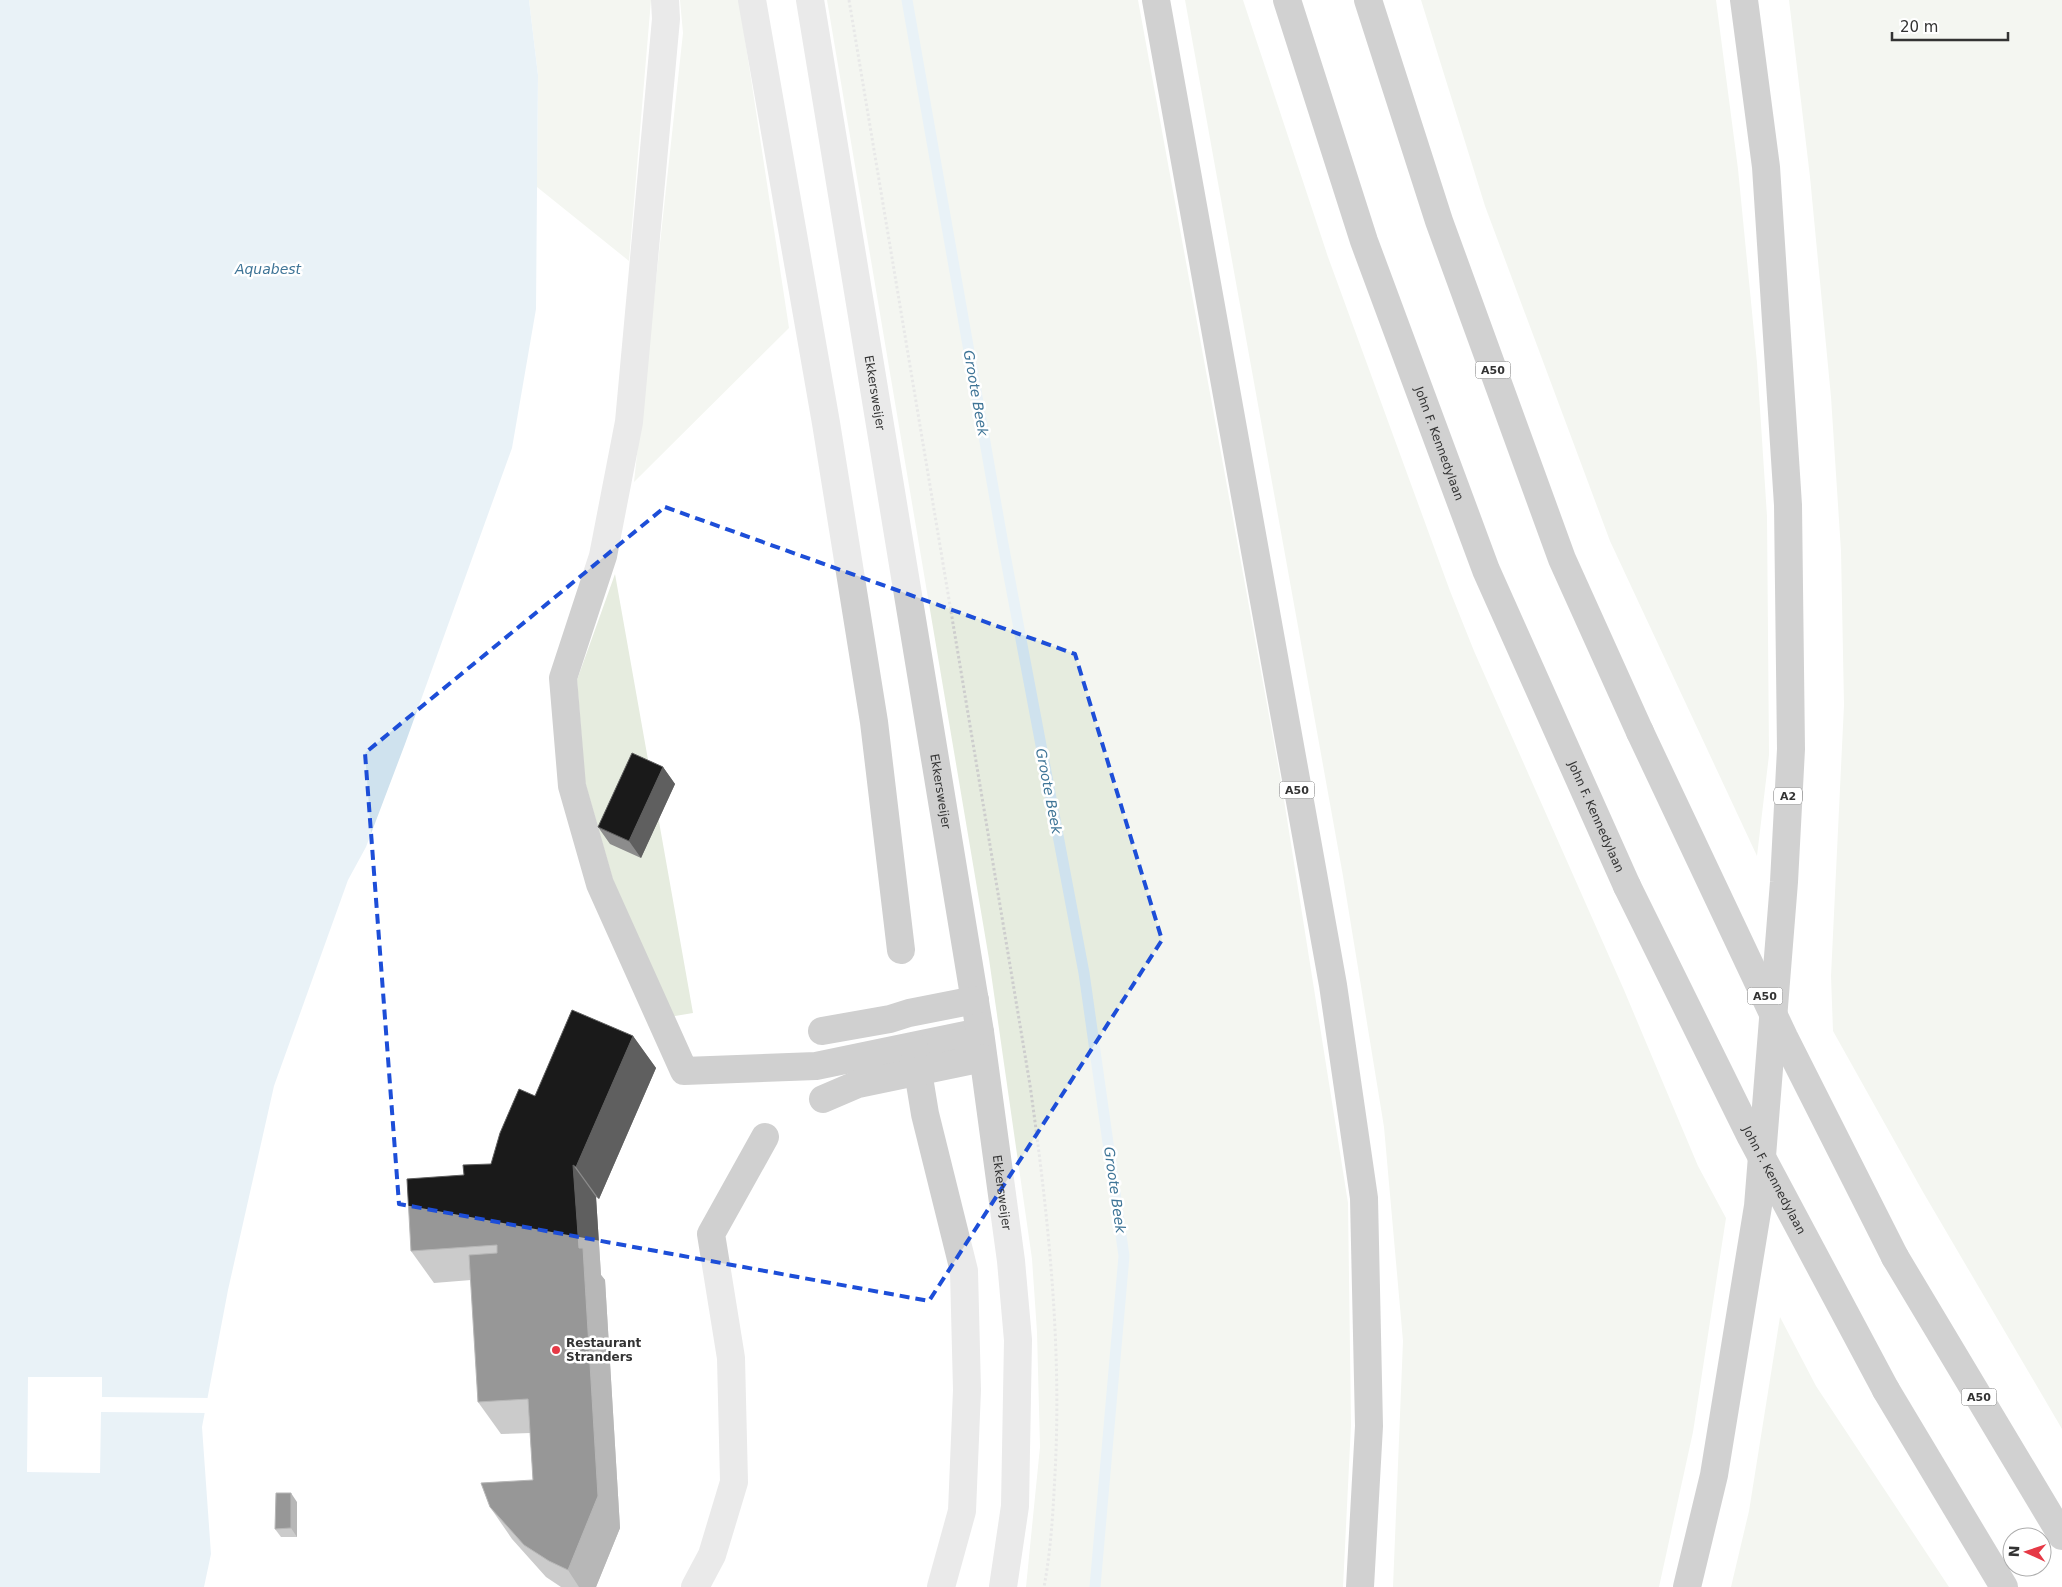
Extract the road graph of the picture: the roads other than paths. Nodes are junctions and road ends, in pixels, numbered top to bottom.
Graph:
1 (665, 0) edge
2 (752, 0) edge
3 (810, 0) edge
4 (1156, 0) edge
5 (1288, 0) edge
6 (1368, 0) edge
7 (1744, 0) edge
8 (901, 950) dead end
9 (975, 1000) junction
10 (822, 1031) dead end
11 (982, 1045) junction
12 (916, 1059) junction
13 (822, 1099) dead end
14 (765, 1137) dead end
15 (2062, 1536) edge
16 (695, 1587) edge
17 (941, 1587) edge
18 (1003, 1587) edge
19 (1360, 1587) edge
20 (1687, 1587) edge
21 (2004, 1587) edge

1 - 12 street
2 - 8 street
3 - 9 street, Ekkersweijer
4 - 19 highway, A50
5 - 21 highway, John F. Kennedylaan, bridge
6 - 15 highway, A50, bridge
7 - 20 highway, A2
9 - 10 street
9 - 11 street, Ekkersweijer
11 - 12 street
11 - 18 street, Ekkersweijer
12 - 13 street
12 - 17 street
14 - 16 street

